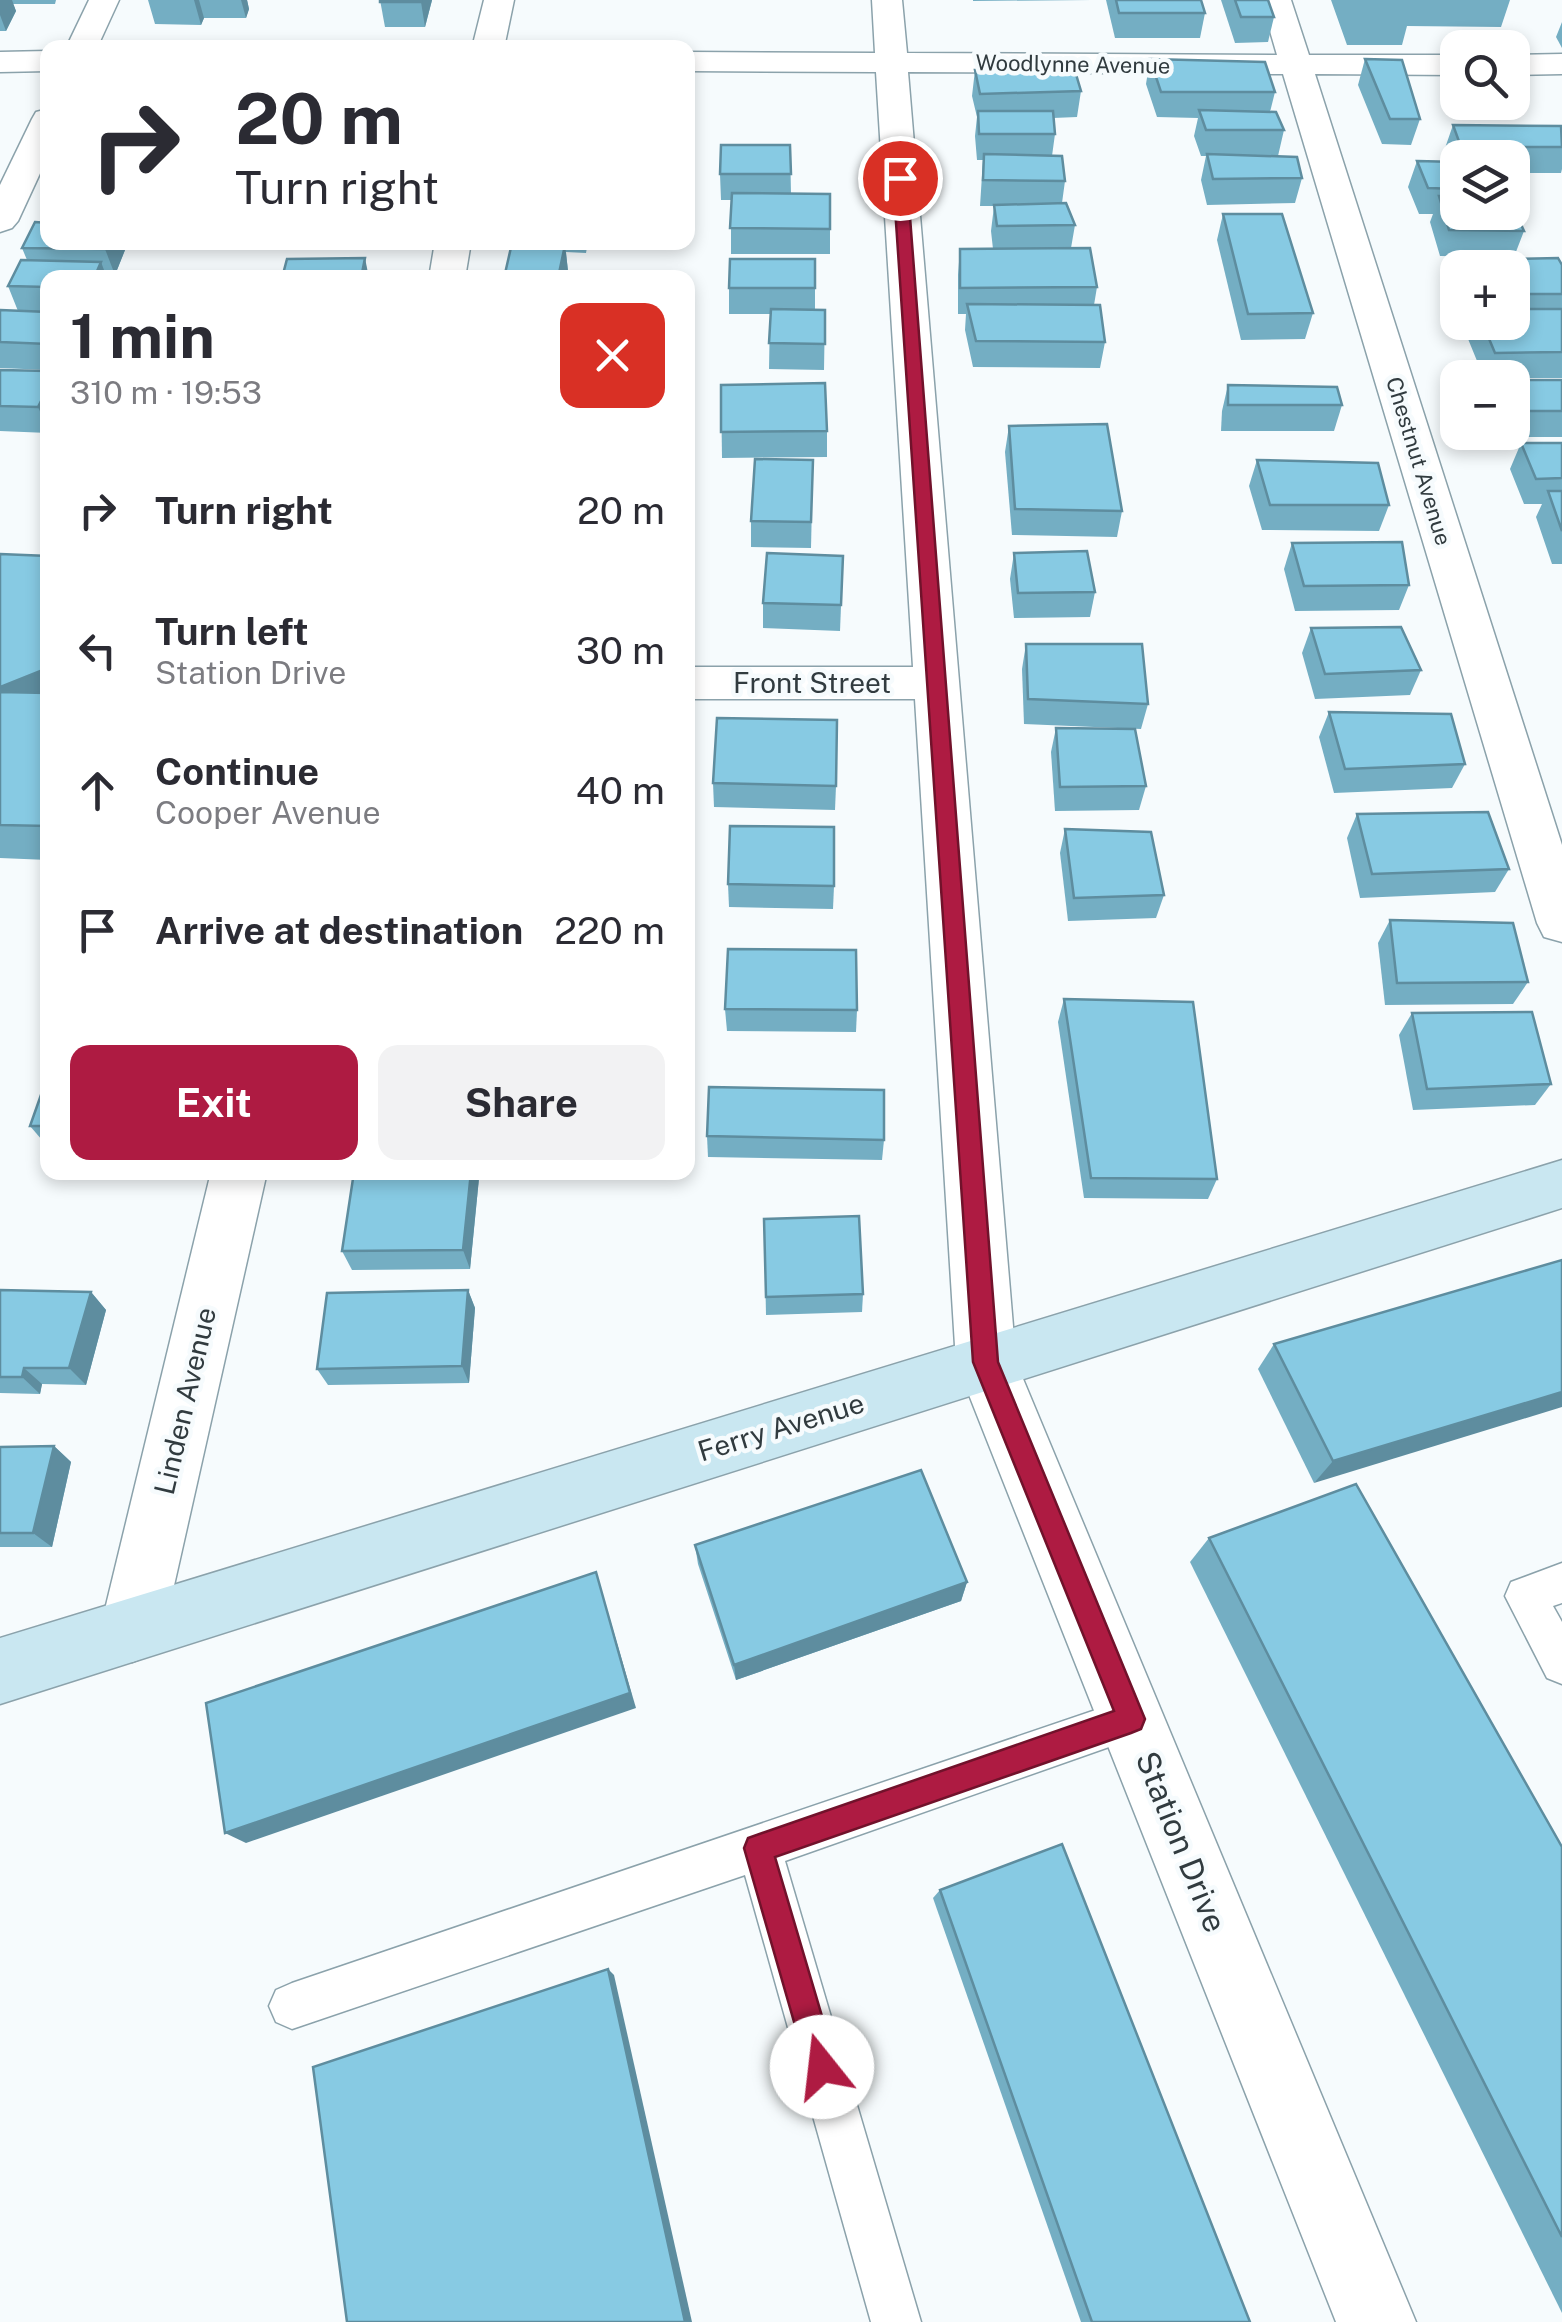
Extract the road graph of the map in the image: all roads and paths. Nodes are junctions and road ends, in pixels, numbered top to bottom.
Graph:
1 (104, 0) edge
2 (499, 0) edge
3 (887, 0) edge
4 (1276, 0) edge
5 (85, 40) edge
6 (490, 40) edge
7 (0, 62) edge
8 (40, 62) edge
9 (695, 62) edge
10 (892, 62) junction
11 (1562, 64) edge
12 (1440, 65) edge
13 (1530, 65) edge
14 (1300, 66) junction
15 (40, 135) edge
16 (0, 221) edge
17 (695, 683) edge
18 (936, 683) junction
19 (1562, 923) edge
20 (237, 1180) edge
21 (1562, 1184) edge
22 (986, 1362) junction
23 (1562, 1583) edge
24 (132, 1630) junction
25 (1562, 1662) edge
26 (0, 1671) edge
27 (1131, 1719) junction
28 (758, 1848) junction
29 (292, 2006) dead end
30 (896, 2322) edge
31 (1376, 2322) edge

1 - 5 street
2 - 6 street
3 - 10 street, Station Drive
4 - 14 street, Chestnut Avenue
7 - 8 street
9 - 10 street, Woodlynne Avenue
10 - 14 street, Woodlynne Avenue
10 - 18 street, Station Drive
11 - 13 street
12 - 14 street, Woodlynne Avenue
14 - 19 street, Chestnut Avenue
15 - 16 street
17 - 18 street, Front Street
18 - 22 street, Station Drive
20 - 24 street, Linden Avenue
21 - 22 main road, Ferry Avenue
22 - 24 main road, Ferry Avenue
22 - 27 street, Station Drive
23 - 25 lane
24 - 26 main road, Ferry Avenue
27 - 28 lane
27 - 31 street, Station Drive
28 - 29 lane
28 - 30 lane

